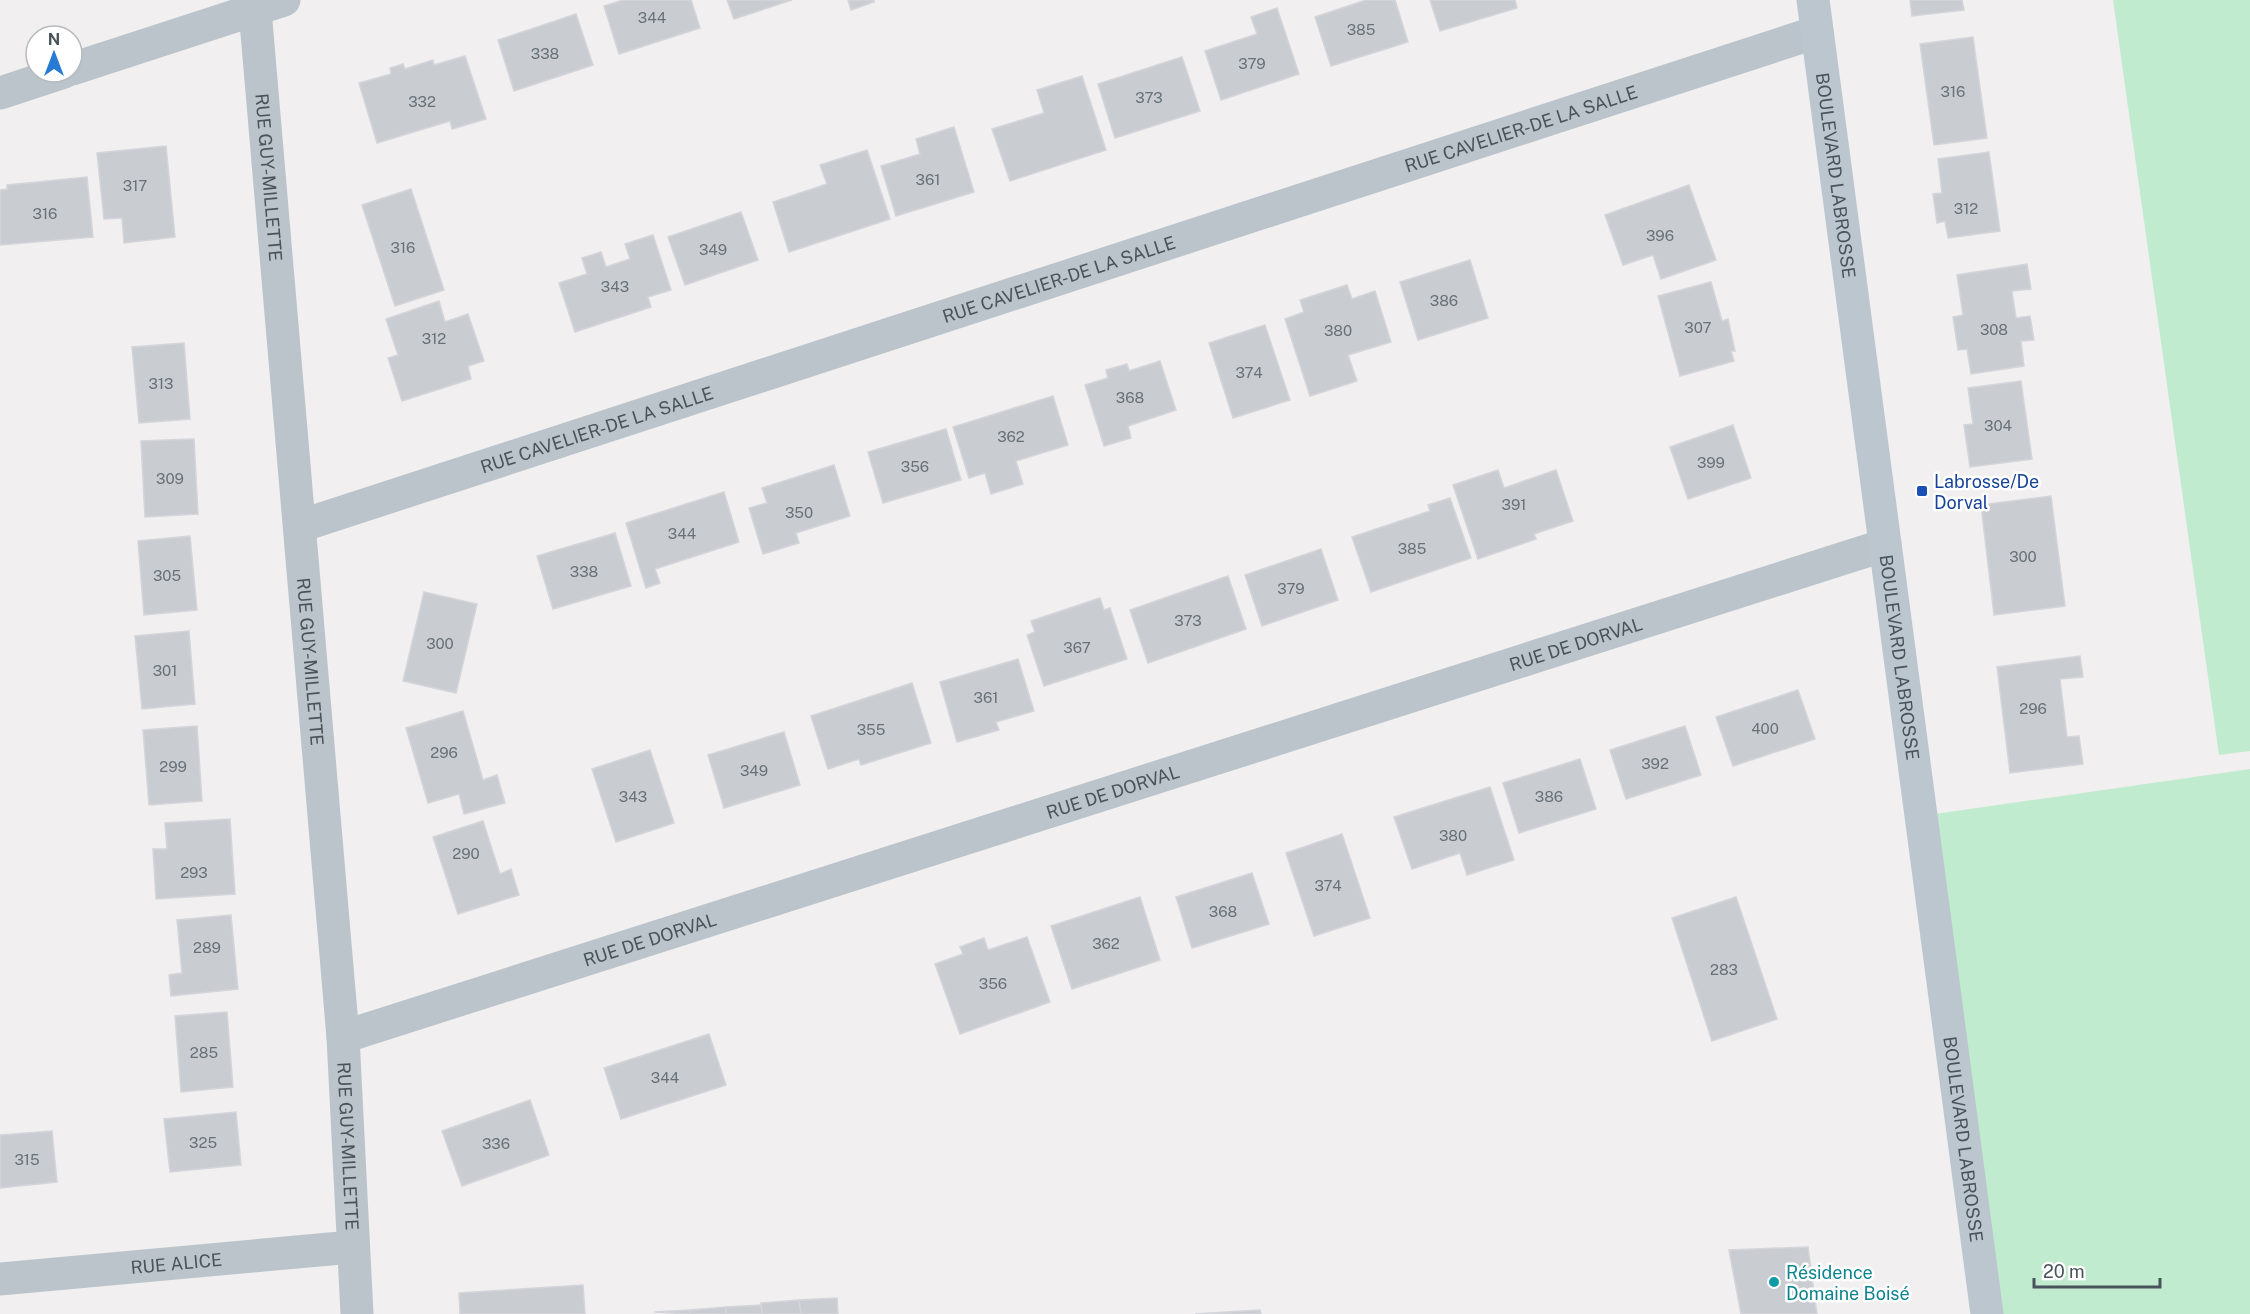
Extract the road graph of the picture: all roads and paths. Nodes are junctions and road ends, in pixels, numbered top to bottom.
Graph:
1 (1813, 0) edge
2 (270, 5) edge
3 (1817, 32) junction
4 (84, 65) edge
5 (27, 84) edge
6 (0, 93) edge
7 (300, 526) junction
8 (1885, 545) junction
9 (343, 1037) junction
10 (352, 1247) junction
11 (0, 1278) edge
12 (357, 1314) edge
13 (1988, 1314) edge

1 - 3 main road, BOULEVARD LABROSSE
2 - 4 street
2 - 7 street, RUE GUY-MILLETTE
3 - 7 street, RUE CAVELIER-DE LA SALLE
3 - 8 main road, BOULEVARD LABROSSE
5 - 6 street
7 - 9 street, RUE GUY-MILLETTE
8 - 9 street, RUE DE DORVAL
8 - 13 main road, BOULEVARD LABROSSE
9 - 10 street, RUE GUY-MILLETTE
10 - 11 street, RUE ALICE
10 - 12 street, RUE GUY-MILLETTE

